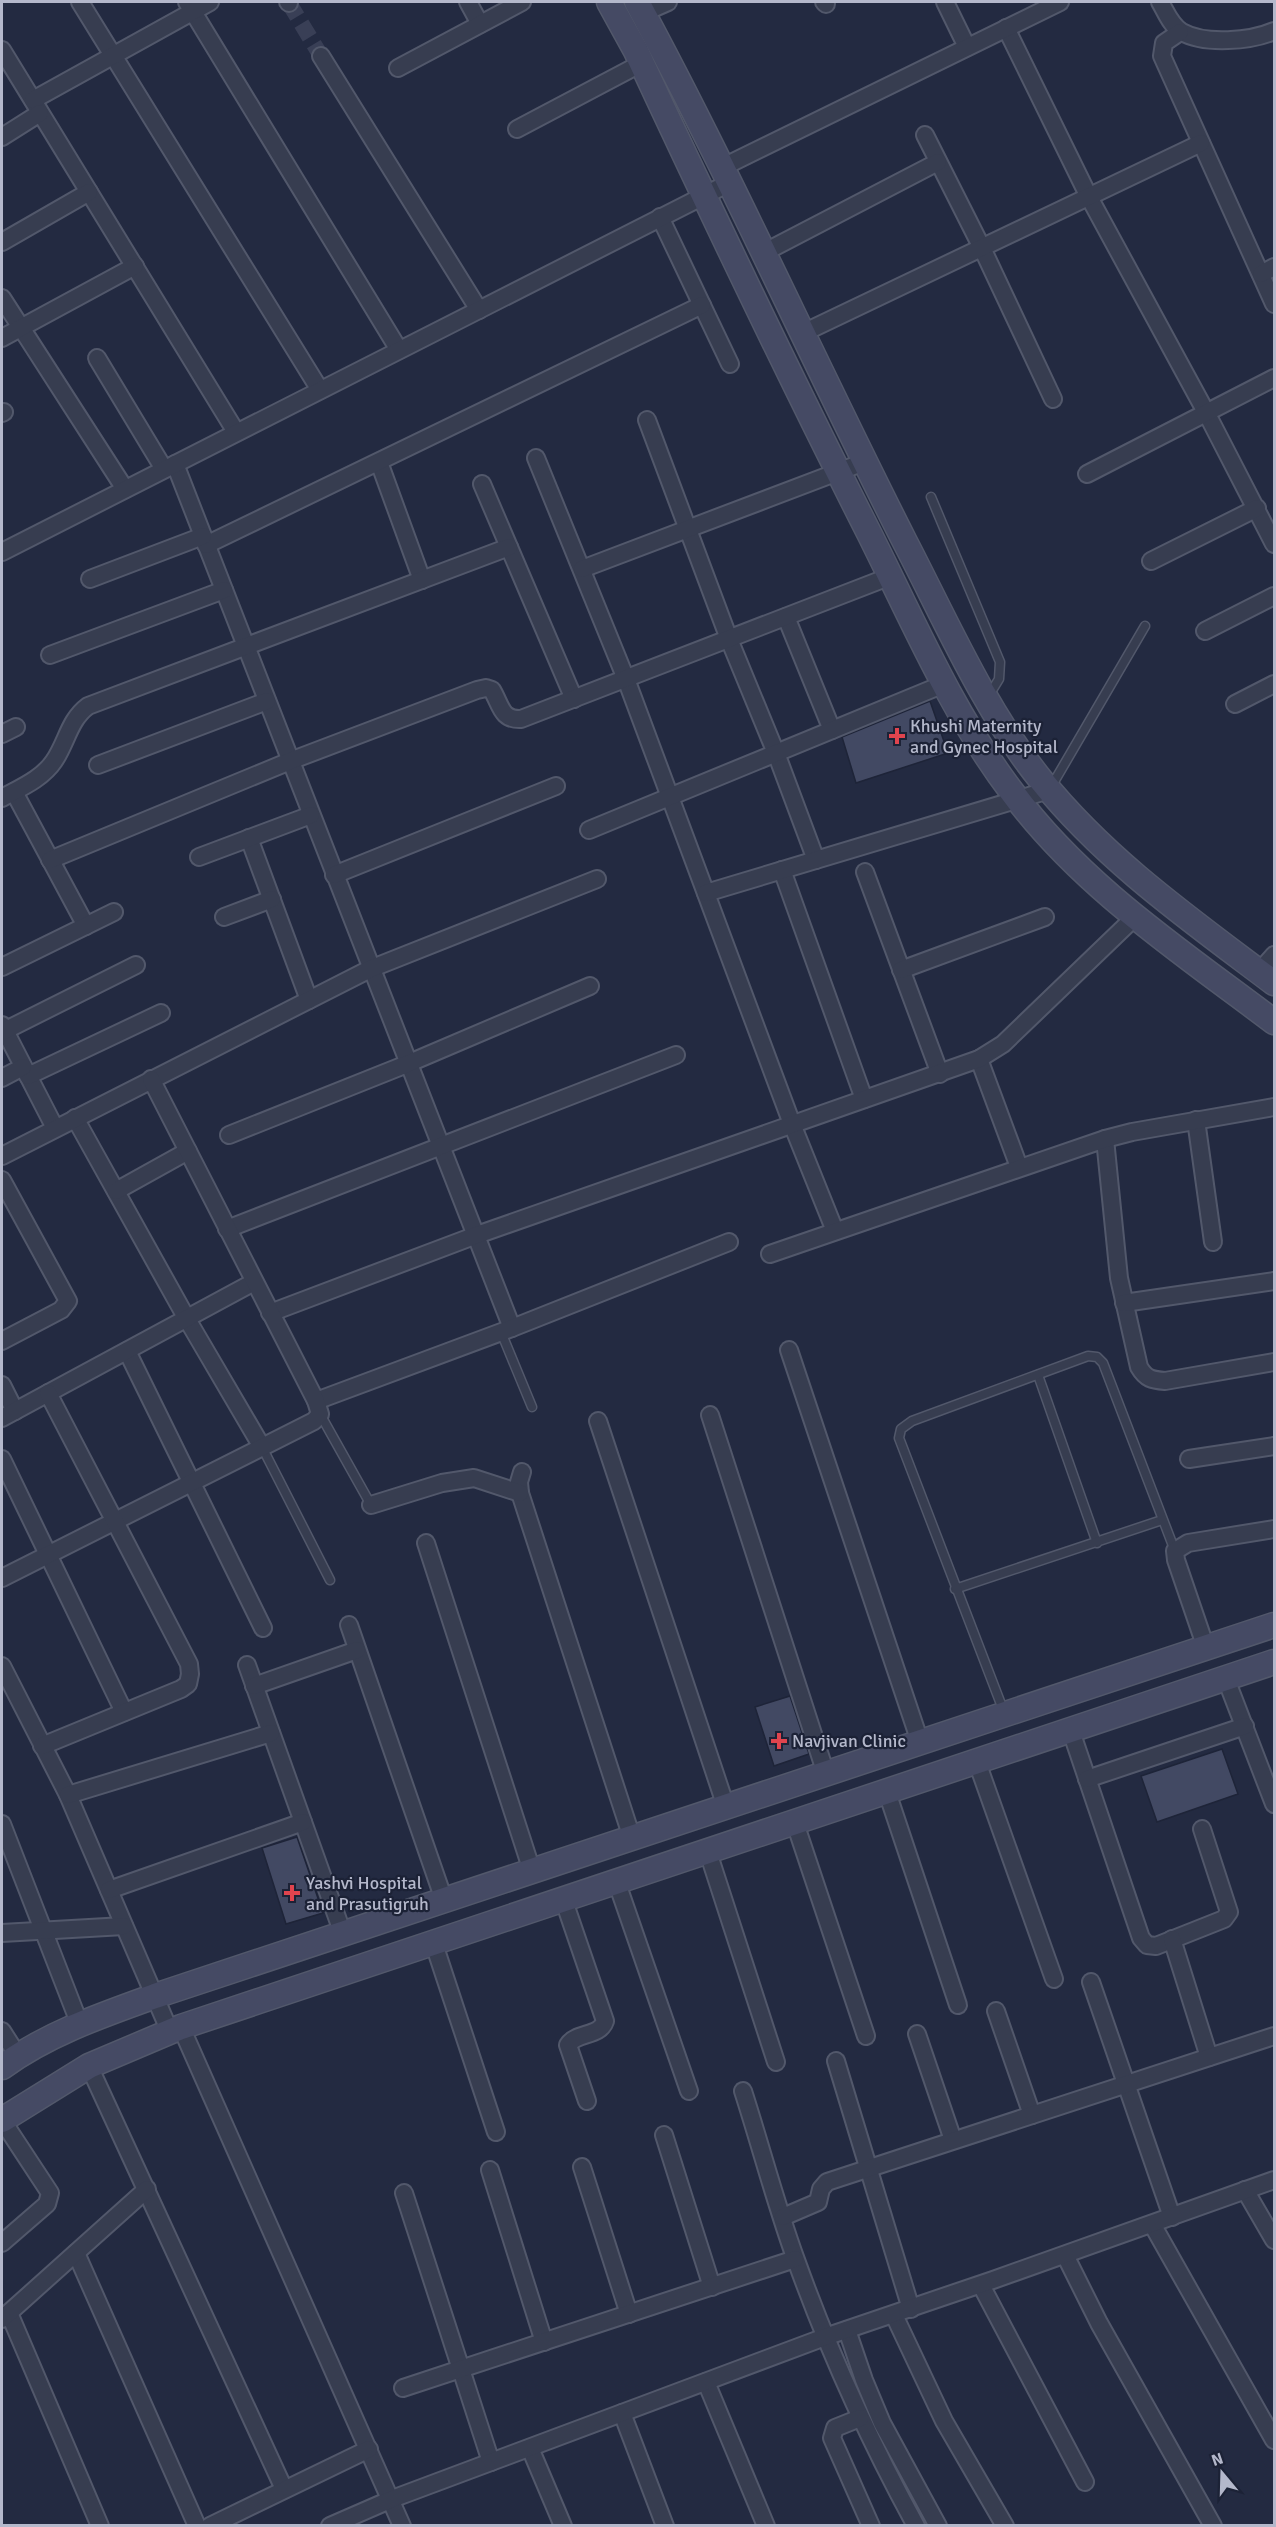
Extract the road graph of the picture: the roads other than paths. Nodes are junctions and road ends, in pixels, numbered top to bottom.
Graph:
1 (80, 2) edge
2 (210, 2) edge
3 (468, 2) edge
4 (522, 2) edge
5 (609, 2) edge
6 (668, 2) edge
7 (945, 2) edge
8 (1160, 2) edge
9 (1052, 3) edge
10 (190, 6) edge
11 (640, 7) edge
12 (480, 24) junction
13 (1006, 28) junction
14 (1275, 31) edge
15 (1180, 32) junction
16 (968, 47) junction
17 (2, 50) edge
18 (114, 55) junction
19 (321, 56) tunnel mouth
20 (642, 63) junction
21 (398, 68) dead end
22 (37, 107) junction
23 (517, 129) dead end
24 (925, 135) dead end
25 (2, 137) edge
26 (1201, 143) junction
27 (938, 162) junction
28 (725, 175) junction
29 (89, 192) junction
30 (705, 194) junction
31 (1089, 197) junction
32 (660, 217) junction
33 (2, 242) edge
34 (982, 248) junction
35 (763, 253) junction
36 (135, 266) junction
37 (1268, 270) edge
38 (2, 298) edge
39 (1275, 304) edge
40 (702, 305) junction
41 (478, 310) junction
42 (20, 327) junction
43 (803, 333) junction
44 (2, 338) edge
45 (399, 350) junction
46 (98, 358) dead end
47 (730, 364) dead end
48 (1275, 378) edge
49 (320, 390) junction
50 (1053, 399) dead end
51 (1207, 414) junction
52 (647, 420) dead end
53 (236, 432) junction
54 (537, 458) dead end
55 (379, 462) junction
56 (864, 462) junction
57 (169, 467) junction
58 (838, 471) junction
59 (1087, 474) dead end
60 (482, 484) dead end
61 (125, 489) junction
62 (931, 497) dead end
63 (1257, 508) junction
64 (687, 529) junction
65 (205, 540) junction
66 (1275, 544) edge
67 (509, 548) junction
68 (2, 552) edge
69 (1151, 561) dead end
70 (582, 569) junction
71 (891, 576) junction
72 (90, 579) dead end
73 (422, 580) junction
74 (224, 590) junction
75 (1275, 596) edge
76 (786, 617) junction
77 (1145, 626) dead end
78 (1205, 631) dead end
79 (729, 639) junction
80 (245, 645) junction
81 (50, 655) dead end
82 (626, 679) junction
83 (944, 684) junction
84 (1275, 684) edge
85 (574, 699) junction
86 (987, 700) junction
87 (267, 701) junction
88 (1235, 704) dead end
89 (832, 730) junction
90 (776, 753) junction
91 (290, 761) junction
92 (98, 765) dead end
93 (556, 786) dead end
94 (1049, 790) junction
95 (8, 795) edge
96 (670, 795) junction
97 (1018, 800) junction
98 (311, 815) junction
99 (589, 830) dead end
100 (249, 838) junction
101 (199, 857) dead end
102 (50, 860) junction
103 (816, 860) junction
104 (782, 870) junction
105 (865, 872) dead end
106 (334, 875) junction
107 (597, 879) dead end
108 (706, 893) junction
109 (272, 899) junction
110 (114, 912) dead end
111 (1136, 916) junction
112 (224, 917) dead end
113 (1046, 917) dead end
114 (86, 926) junction
115 (136, 965) dead end
116 (2, 967) edge
117 (370, 969) junction
118 (901, 970) junction
119 (1269, 970) edge
120 (590, 986) dead end
121 (309, 1000) junction
122 (161, 1013) dead end
123 (1275, 1023) edge
124 (3, 1028) edge
125 (676, 1055) dead end
126 (979, 1059) junction
127 (407, 1064) junction
128 (26, 1072) junction
129 (940, 1074) junction
130 (2, 1078) edge
131 (152, 1079) junction
132 (864, 1099) junction
133 (1275, 1107) edge
134 (75, 1118) junction
135 (1196, 1120) junction
136 (792, 1124) junction
137 (55, 1128) junction
138 (229, 1135) dead end
139 (1105, 1139) junction
140 (440, 1148) junction
141 (188, 1151) junction
142 (2, 1156) edge
143 (1019, 1167) junction
144 (2, 1180) edge
145 (116, 1191) junction
146 (227, 1229) junction
147 (835, 1231) junction
148 (474, 1236) junction
149 (729, 1242) dead end
150 (1213, 1242) dead end
151 (770, 1254) dead end
152 (1275, 1281) edge
153 (254, 1282) junction
154 (1124, 1303) junction
155 (270, 1313) junction
156 (187, 1319) junction
157 (506, 1330) junction
158 (2, 1341) edge
159 (789, 1350) dead end
160 (126, 1352) junction
161 (1275, 1362) edge
162 (1038, 1375) junction
163 (2, 1385) edge
164 (48, 1393) junction
165 (532, 1407) dead end
166 (318, 1408) junction
167 (8, 1414) edge
168 (710, 1414) dead end
169 (598, 1421) dead end
170 (1275, 1446) edge
171 (262, 1447) junction
172 (2, 1459) edge
173 (1189, 1459) dead end
174 (522, 1472) dead end
175 (192, 1482) junction
176 (520, 1493) junction
177 (371, 1505) joint
178 (114, 1520) junction
179 (1162, 1520) junction
180 (1275, 1529) edge
181 (426, 1543) dead end
182 (1097, 1543) junction
183 (1175, 1551) junction
184 (48, 1555) junction
185 (2, 1578) edge
186 (330, 1580) dead end
187 (956, 1589) junction
188 (349, 1625) dead end
189 (1275, 1625) edge
190 (263, 1628) dead end
191 (1206, 1648) junction
192 (357, 1650) junction
193 (1275, 1662) edge
194 (247, 1665) dead end
195 (2, 1666) edge
196 (1226, 1679) junction
197 (254, 1686) junction
198 (124, 1712) junction
199 (1005, 1714) junction
200 (1245, 1726) junction
201 (1071, 1731) junction
202 (271, 1733) junction
203 (920, 1742) junction
204 (42, 1746) junction
205 (976, 1762) junction
206 (826, 1774) junction
207 (1087, 1779) junction
208 (887, 1792) junction
209 (68, 1795) junction
210 (1275, 1804) edge
211 (726, 1807) junction
212 (303, 1822) junction
213 (795, 1823) junction
214 (2, 1824) edge
215 (1202, 1829) dead end
216 (632, 1838) junction
217 (708, 1852) junction
218 (532, 1871) junction
219 (617, 1882) junction
220 (109, 1890) junction
221 (444, 1900) junction
222 (564, 1901) junction
223 (124, 1926) junction
224 (44, 1932) junction
225 (2, 1933) edge
226 (343, 1934) junction
227 (1172, 1940) junction
228 (434, 1944) junction
229 (1054, 1980) dead end
230 (1091, 1982) dead end
231 (155, 1996) junction
232 (958, 2005) dead end
233 (996, 2011) dead end
234 (80, 2025) junction
235 (175, 2029) junction
236 (2, 2031) edge
237 (917, 2034) dead end
238 (866, 2036) dead end
239 (1275, 2036) edge
240 (1209, 2057) junction
241 (836, 2061) dead end
242 (10, 2062) edge
243 (776, 2062) dead end
244 (89, 2066) junction
245 (1128, 2084) junction
246 (689, 2091) dead end
247 (743, 2091) dead end
248 (587, 2101) dead end
249 (1032, 2115) junction
250 (2, 2120) edge
251 (496, 2133) dead end
252 (664, 2135) dead end
253 (954, 2140) junction
254 (582, 2167) dead end
255 (869, 2168) junction
256 (490, 2170) dead end
257 (1275, 2180) edge
258 (147, 2189) junction
259 (1245, 2190) junction
260 (404, 2193) dead end
261 (783, 2217) junction
262 (1172, 2217) junction
263 (1152, 2224) junction
264 (1275, 2240) edge
265 (2, 2243) edge
266 (76, 2253) junction
267 (1065, 2255) junction
268 (795, 2259) junction
269 (981, 2285) junction
270 (712, 2287) junction
271 (911, 2309) junction
272 (629, 2314) junction
273 (894, 2315) junction
274 (5, 2316) edge
275 (847, 2330) junction
276 (825, 2337) junction
277 (544, 2342) junction
278 (461, 2369) junction
279 (706, 2382) junction
280 (403, 2388) dead end
281 (622, 2413) junction
282 (860, 2418) junction
283 (1275, 2440) edge
284 (530, 2448) junction
285 (369, 2449) junction
286 (491, 2462) junction
287 (1085, 2482) dead end
288 (284, 2489) junction
289 (392, 2499) junction
290 (100, 2526) edge
291 (197, 2526) edge
292 (210, 2526) edge
293 (330, 2526) edge
294 (402, 2526) edge
295 (563, 2526) edge
296 (665, 2526) edge
297 (766, 2526) edge
298 (871, 2526) edge
299 (916, 2526) edge
300 (938, 2526) edge
301 (1005, 2526) edge
302 (1213, 2526) edge

1 - 18 street
2 - 10 street
3 - 12 street
4 - 12 street
5 - 20 main road
6 - 11 street
7 - 16 street
8 - 15 street
9 - 13 street
10 - 18 street
10 - 45 street
11 - 28 main road
12 - 21 street
13 - 16 street
13 - 31 street
14 - 15 street
15 - 26 street
16 - 28 street
17 - 22 street
18 - 22 street
18 - 49 street
19 - 41 street
20 - 23 street
20 - 30 main road
22 - 25 street
22 - 29 street
24 - 27 street
26 - 31 street
26 - 37 street
27 - 34 street
27 - 35 street
28 - 30 street
28 - 35 main road
29 - 33 street
29 - 36 street
30 - 32 street
30 - 58 main road
31 - 34 street
31 - 51 street
32 - 40 street
32 - 41 street
34 - 43 street
34 - 50 street
35 - 43 main road
36 - 42 street
36 - 53 street
37 - 39 street
38 - 42 street
40 - 47 street
40 - 55 street
41 - 45 street
42 - 44 street
42 - 61 street
43 - 56 main road
45 - 49 street
46 - 57 street
48 - 51 street
49 - 53 street
51 - 59 street
51 - 63 street
52 - 64 street
53 - 57 street
54 - 70 street
55 - 65 street
55 - 73 street
56 - 58 street
56 - 86 main road
57 - 61 street
57 - 65 street
58 - 64 street
58 - 71 main road
60 - 67 street
61 - 68 street
62 - 86 lane
63 - 66 street
63 - 69 street
64 - 70 street
64 - 79 street
65 - 72 street
65 - 74 street
67 - 73 street
67 - 85 street
70 - 82 street
71 - 76 street
71 - 83 main road
73 - 80 street
74 - 80 street
74 - 81 street
75 - 78 street
76 - 79 street
76 - 89 street
77 - 94 lane
79 - 82 street
79 - 90 street
80 - 87 street
80 - 95 street
82 - 85 street
82 - 96 street
83 - 89 street
83 - 97 main road
84 - 88 street
85 - 91 street
86 - 94 main road
87 - 91 street
87 - 92 street
89 - 90 street
90 - 96 street
90 - 103 street
91 - 98 street
91 - 102 street
93 - 106 street
94 - 97 street
94 - 119 main road
95 - 102 street
96 - 99 street
96 - 108 street
97 - 103 street
97 - 111 main road
98 - 100 street
98 - 106 street
100 - 101 street
100 - 109 street
102 - 114 street
103 - 104 street
104 - 108 street
104 - 132 street
105 - 118 street
106 - 117 street
107 - 117 street
108 - 136 street
109 - 112 street
109 - 121 street
110 - 114 street
111 - 123 main road
111 - 126 street
113 - 118 street
114 - 116 street
115 - 124 street
117 - 121 street
117 - 127 street
118 - 129 street
120 - 127 street
121 - 131 street
122 - 128 street
124 - 128 street
125 - 140 street
126 - 129 street
126 - 143 street
127 - 138 street
127 - 140 street
128 - 130 street
128 - 137 street
129 - 132 street
131 - 134 street
131 - 141 street
132 - 136 street
133 - 135 street
134 - 137 street
134 - 145 street
135 - 139 street
135 - 150 street
136 - 147 street
136 - 148 street
137 - 142 street
139 - 143 street
139 - 154 street
140 - 146 street
140 - 148 street
141 - 145 street
141 - 146 street
143 - 147 street
144 - 158 street
145 - 156 street
146 - 153 street
147 - 151 street
148 - 155 street
148 - 157 street
149 - 157 street
152 - 154 street
153 - 155 street
153 - 156 street
154 - 161 street
155 - 166 street
156 - 160 street
156 - 171 street
157 - 165 lane
157 - 166 street
159 - 203 street
160 - 164 street
160 - 175 street
162 - 179 lane
162 - 182 lane
162 - 187 lane
163 - 167 street
164 - 167 street
164 - 178 street
166 - 171 street
166 - 177 lane
168 - 206 street
169 - 211 street
170 - 173 street
171 - 175 street
171 - 186 lane
172 - 184 street
174 - 176 street
175 - 178 street
175 - 190 street
176 - 177 street
176 - 216 street
178 - 184 street
178 - 198 street
179 - 182 lane
179 - 183 lane
180 - 183 street
181 - 218 street
182 - 187 lane
183 - 191 street
184 - 185 street
184 - 198 street
187 - 199 lane
188 - 192 street
189 - 191 main road
191 - 199 main road
192 - 197 street
192 - 221 street
193 - 196 main road
194 - 197 street
195 - 204 street
196 - 200 street
196 - 201 main road
197 - 202 street
198 - 204 street
199 - 203 main road
200 - 207 street
200 - 210 street
201 - 205 main road
201 - 207 street
202 - 209 street
202 - 212 street
203 - 206 main road
204 - 209 street
205 - 208 main road
205 - 229 street
206 - 211 main road
207 - 227 street
208 - 213 main road
208 - 232 street
209 - 220 street
211 - 216 main road
212 - 220 street
212 - 226 street
213 - 217 main road
213 - 238 street
214 - 224 street
215 - 227 street
216 - 218 main road
217 - 219 main road
217 - 243 street
218 - 221 main road
219 - 222 main road
219 - 246 street
220 - 223 street
221 - 226 main road
222 - 228 main road
222 - 248 street
223 - 224 street
223 - 231 street
224 - 225 street
224 - 234 street
226 - 231 main road
227 - 240 street
228 - 235 main road
228 - 251 street
230 - 245 street
231 - 234 main road
231 - 235 street
233 - 249 street
234 - 242 main road
235 - 244 main road
235 - 285 street
236 - 242 street
237 - 253 street
239 - 240 street
240 - 245 street
241 - 255 street
244 - 250 main road
244 - 258 street
245 - 249 street
245 - 262 street
247 - 261 street
249 - 253 street
250 - 265 street
252 - 270 street
253 - 255 street
254 - 272 street
255 - 261 street
255 - 271 street
256 - 277 street
257 - 259 street
258 - 266 street
258 - 288 street
259 - 262 street
259 - 264 street
260 - 278 street
261 - 268 street
262 - 263 street
263 - 267 street
263 - 283 street
266 - 274 street
266 - 291 street
267 - 269 street
267 - 302 street
268 - 270 street
268 - 276 street
269 - 271 street
269 - 287 street
270 - 272 street
271 - 273 street
272 - 277 street
273 - 275 street
273 - 301 street
274 - 290 street
275 - 276 street
275 - 300 street
276 - 279 street
276 - 282 street
277 - 278 street
278 - 280 street
278 - 286 street
279 - 281 street
279 - 297 street
281 - 284 street
281 - 296 street
282 - 298 street
282 - 299 street
284 - 286 street
284 - 295 street
285 - 288 street
285 - 289 street
286 - 289 street
288 - 292 street
289 - 293 street
289 - 294 street

